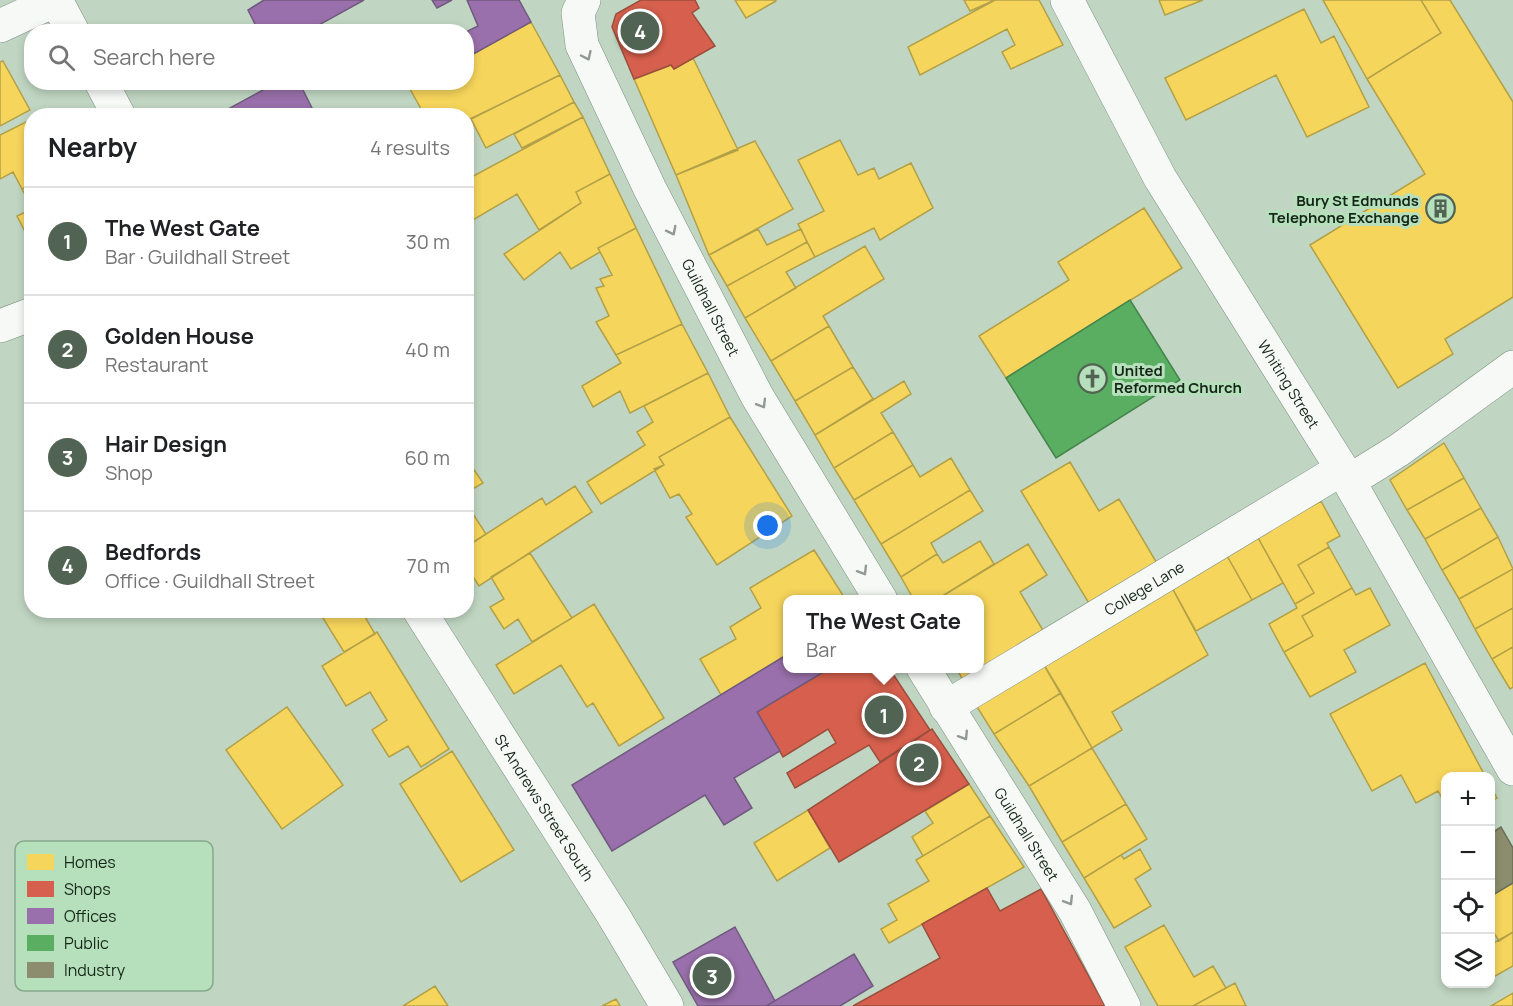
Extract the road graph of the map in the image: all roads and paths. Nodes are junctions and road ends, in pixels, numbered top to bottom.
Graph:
1 (56, 0) edge
2 (584, 0) edge
3 (1066, 0) edge
4 (69, 24) edge
5 (0, 26) edge
6 (105, 90) edge
7 (115, 108) edge
8 (24, 317) edge
9 (0, 326) edge
10 (1513, 367) edge
11 (1345, 475) junction
12 (878, 595) edge
13 (424, 618) edge
14 (925, 673) edge
15 (946, 707) junction
16 (1513, 769) edge
17 (666, 1006) edge
18 (1124, 1006) edge

1 - 4 street
1 - 5 street
2 -> 12 street, Guildhall Street
3 - 11 street, Whiting Street
6 - 7 street
8 - 9 street
10 - 11 street, College Lane
11 - 15 street, College Lane
11 - 16 street, Whiting Street
13 - 17 street, St Andrews Street South
14 - 15 street, Guildhall Street
15 -> 18 street, Guildhall Street

